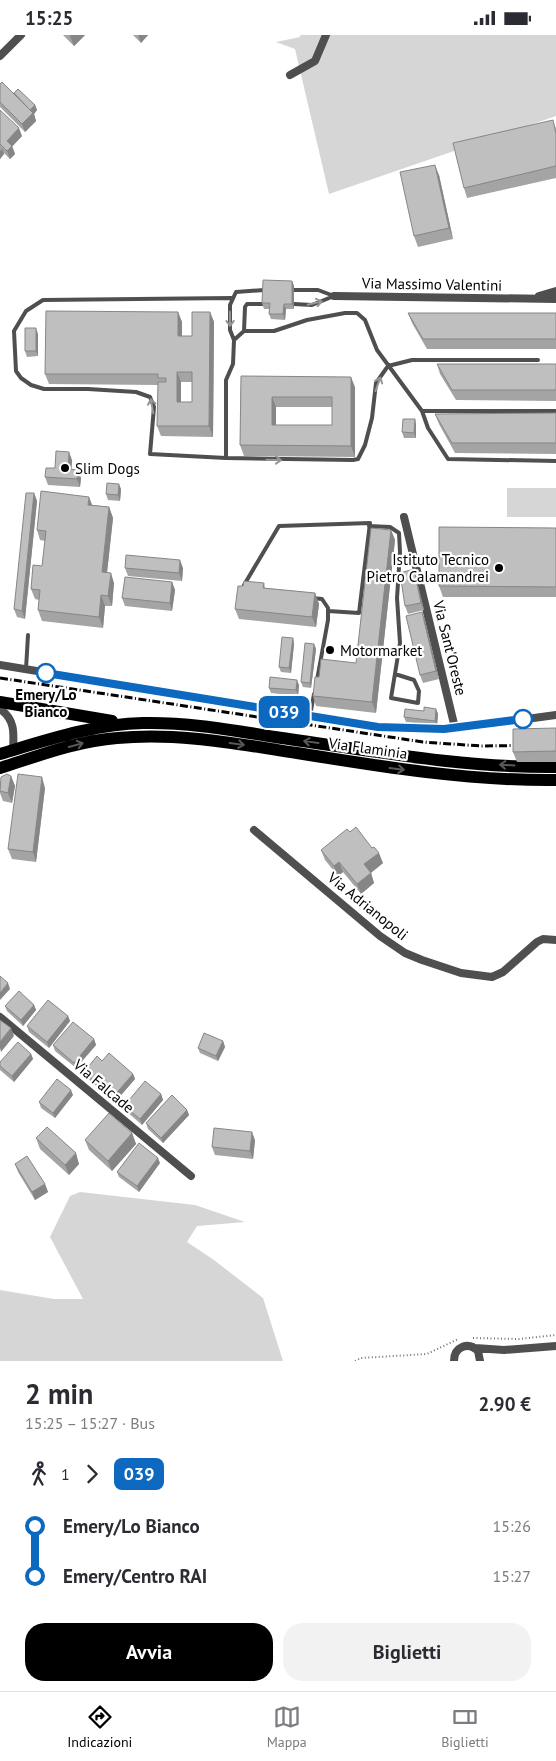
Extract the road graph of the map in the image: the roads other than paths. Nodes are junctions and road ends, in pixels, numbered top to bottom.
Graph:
1 (21, 35) edge
2 (326, 35) edge
3 (0, 56) edge
4 (290, 75) dead end
5 (264, 290) edge
6 (294, 290) edge
7 (556, 291) edge
8 (334, 296) junction
9 (232, 298) junction
10 (530, 299) junction
11 (556, 299) edge
12 (264, 304) edge
13 (294, 304) edge
14 (244, 331) junction
15 (234, 339) junction
16 (538, 360) dead end
17 (388, 366) junction
18 (422, 411) junction
19 (556, 411) edge
20 (226, 458) junction
21 (556, 461) edge
22 (404, 517) dead end
23 (369, 526) junction
24 (251, 589) edge
25 (307, 597) edge
26 (328, 611) junction
27 (28, 635) dead end
28 (0, 665) edge
29 (26, 669) junction
30 (395, 674) junction
31 (0, 702) edge
32 (0, 709) edge
33 (556, 715) edge
34 (310, 717) junction
35 (134, 723) junction
36 (455, 728) junction
37 (13, 750) junction
38 (0, 753) edge
39 (556, 767) edge
40 (0, 768) edge
41 (556, 781) edge
42 (254, 830) dead end
43 (556, 940) edge
44 (0, 1017) edge
45 (191, 1176) dead end
46 (556, 1346) edge
47 (478, 1355) edge
48 (454, 1361) edge

1 - 3 street
2 - 4 street
5 - 9 lane
6 - 8 lane
7 - 10 street
8 - 10 street, Via Massimo Valentini
13 -> 8 lane
9 -> 15 lane
20 -> 9 lane
10 - 11 street, Via Massimo Valentini
12 - 14 lane
14 - 15 lane
14 - 17 lane
15 - 20 lane
16 - 17 lane
17 - 18 lane
20 -> 17 lane
18 - 19 lane
18 - 21 lane
22 - 36 street, Via Sant'Oreste
23 - 24 lane
23 - 26 lane
23 - 30 lane
25 - 26 lane
26 - 34 lane
27 - 29 lane
28 - 29 street
29 - 34 street
30 - 30 lane
31 - 35 highway
32 - 37 street
33 - 36 street
34 - 36 street
35 - 37 highway, Via Flaminia
39 -> 35 highway, Via Flaminia
37 - 38 highway, Via Flaminia
40 -> 41 highway, Via Flaminia
42 - 43 street, Via Adrianopoli
44 - 45 street, Via Falcade
46 - 47 street
47 - 48 street

